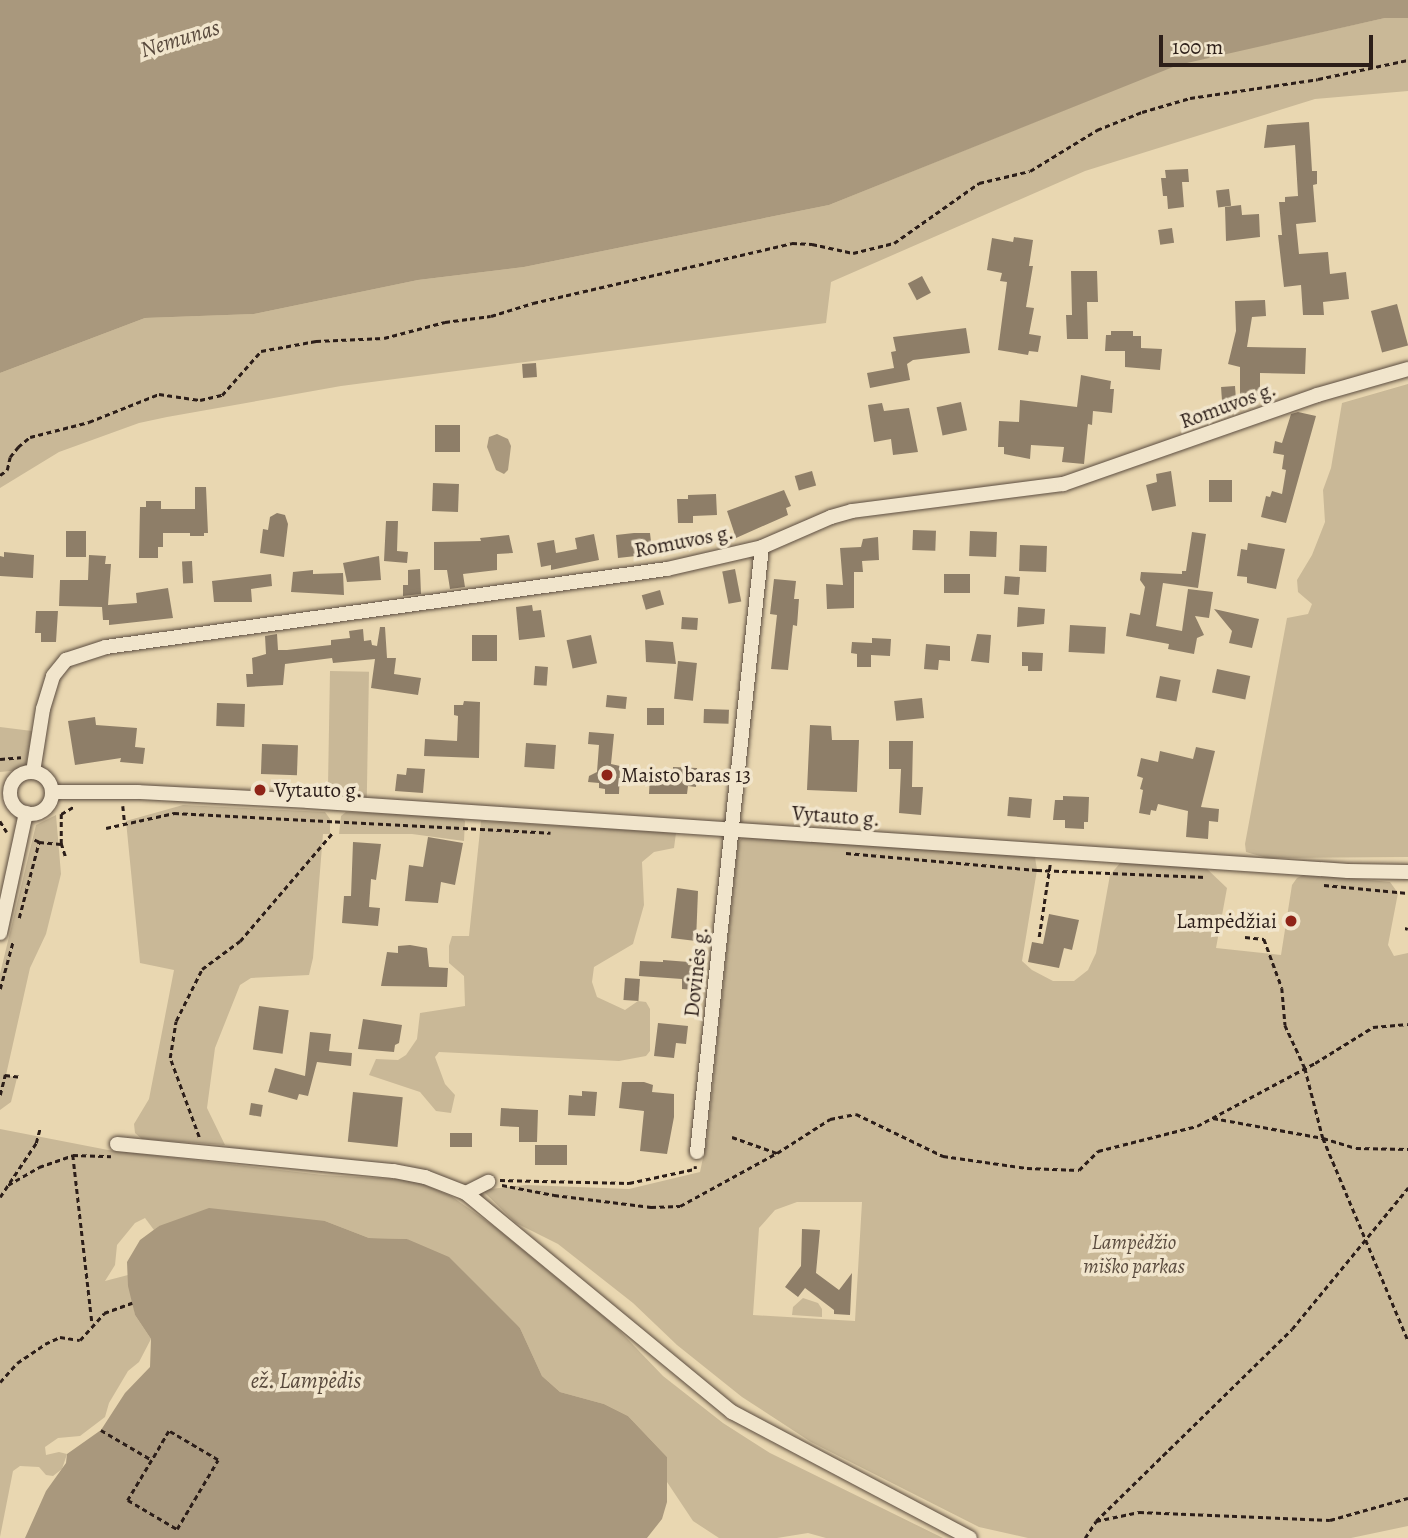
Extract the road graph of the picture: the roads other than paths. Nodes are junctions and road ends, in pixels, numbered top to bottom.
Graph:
1 (1408, 369) edge
2 (762, 547) junction
3 (34, 764) junction
4 (5, 785) edge
5 (52, 792) junction
6 (26, 813) junction
7 (732, 830) junction
8 (1408, 872) edge
9 (0, 933) edge
10 (118, 1150) road end
11 (697, 1152) road end
12 (488, 1182) road end
13 (466, 1193) junction
14 (970, 1538) edge

1 - 2 street, Romuvos g.
2 - 3 street, Romuvos g.
2 - 7 street, Dovinės g.
3 - 4 street
3 - 5 street
4 - 6 street
5 - 6 street
5 - 7 street, Vytauto g.
6 - 9 street
7 - 8 street, Vytauto g.
7 - 11 street, Dovinės g.
10 - 13 street
12 - 13 street
13 - 14 street

